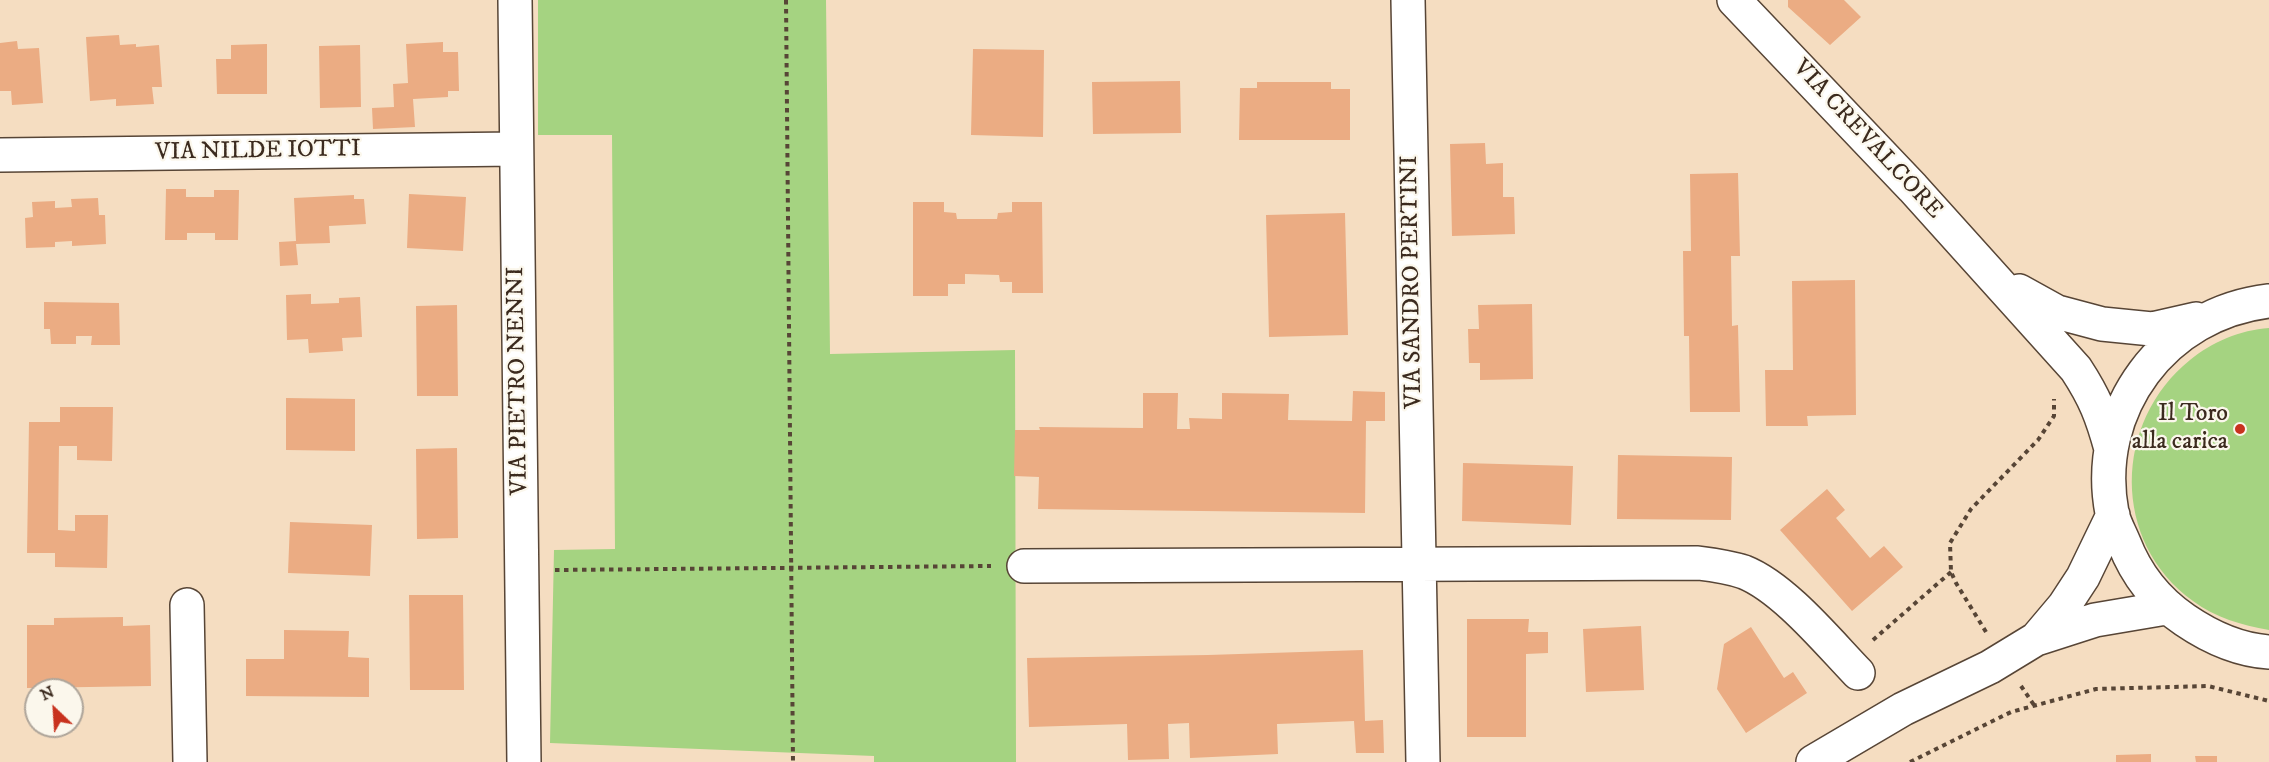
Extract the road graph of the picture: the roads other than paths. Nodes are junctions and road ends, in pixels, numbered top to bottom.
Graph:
1 (515, 0) edge
2 (1408, 0) edge
3 (1734, 0) edge
4 (516, 148) junction
5 (0, 155) edge
6 (1999, 281) junction
7 (2269, 301) edge
8 (2210, 316) junction
9 (2111, 449) junction
10 (2112, 515) junction
11 (1419, 564) junction
12 (1024, 566) road end
13 (187, 605) dead end
14 (2166, 608) junction
15 (2036, 639) junction
16 (2269, 652) edge
17 (1853, 668) road end
18 (190, 762) edge
19 (524, 762) edge
20 (1423, 762) edge
21 (1813, 762) edge

1 - 4 street, VIA PIETRO NENNI
2 - 11 street, VIA SANDRO PERTINI
3 - 6 street, VIA CREVALCORE
4 - 5 street, VIA NILDE IOTTI
4 - 19 street, VIA PIETRO NENNI
6 - 8 street, VIA CREVALCORE
6 - 9 street, VIA CREVALCORE
7 - 8 street, VIA CREVALCORE
8 - 9 street, VIA CREVALCORE
9 - 10 street, VIA CREVALCORE
10 - 14 street, VIA CREVALCORE
10 - 15 street
11 - 12 street
11 - 17 street
11 - 20 street, VIA SANDRO PERTINI
13 - 18 street
14 - 15 street
14 - 16 street, VIA CREVALCORE
15 - 21 street

